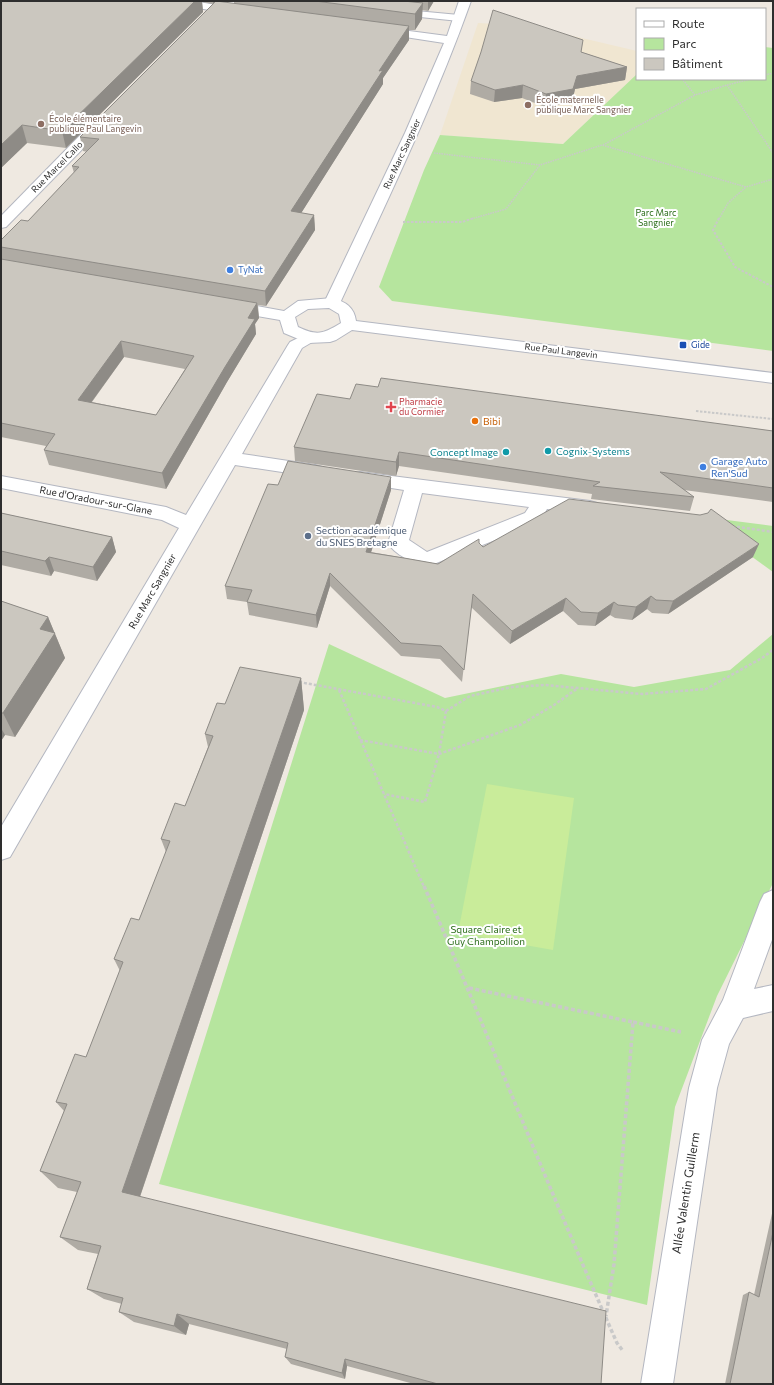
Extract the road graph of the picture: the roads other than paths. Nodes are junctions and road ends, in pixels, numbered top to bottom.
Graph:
1 (173, 1) edge
2 (240, 1) edge
3 (465, 1) edge
4 (214, 9) junction
5 (387, 12) edge
6 (253, 14) edge
7 (459, 18) junction
8 (202, 20) edge
9 (364, 28) edge
10 (451, 40) junction
11 (107, 116) edge
12 (1, 224) edge
13 (332, 303) junction
14 (217, 304) edge
15 (287, 316) junction
16 (349, 325) junction
17 (308, 338) junction
18 (773, 378) edge
19 (231, 458) junction
20 (1, 482) edge
21 (414, 486) junction
22 (542, 502) junction
23 (604, 509) edge
24 (190, 525) junction
25 (7, 826) edge
26 (1, 849) edge
27 (773, 902) edge
28 (773, 998) edge
29 (734, 1008) junction
30 (658, 1381) edge

1 - 4 street
2 - 4 lane
3 - 7 street, Rue Marc Sangnier
4 - 6 street
4 - 8 street
5 - 7 lane
7 - 10 street, Rue Marc Sangnier
9 - 10 street
10 - 13 street, Rue Marc Sangnier
11 - 12 street, Rue Marcel Callo
13 - 15 street
13 - 16 street
14 - 15 street
15 - 17 street
16 - 17 street
16 - 18 street, Rue Paul Langevin
17 - 19 street, Rue Marc Sangnier
19 - 21 street
19 - 24 street, Rue Marc Sangnier
20 - 24 street, Rue d'Oradour-sur-Glane
21 - 22 street
21 - 22 street
22 - 23 street
24 - 25 street, Rue Marc Sangnier
25 - 26 street, Rue Marc Sangnier
27 - 29 street, Allée Valentin Guillerm
28 - 29 street
29 - 30 street, Allée Valentin Guillerm

